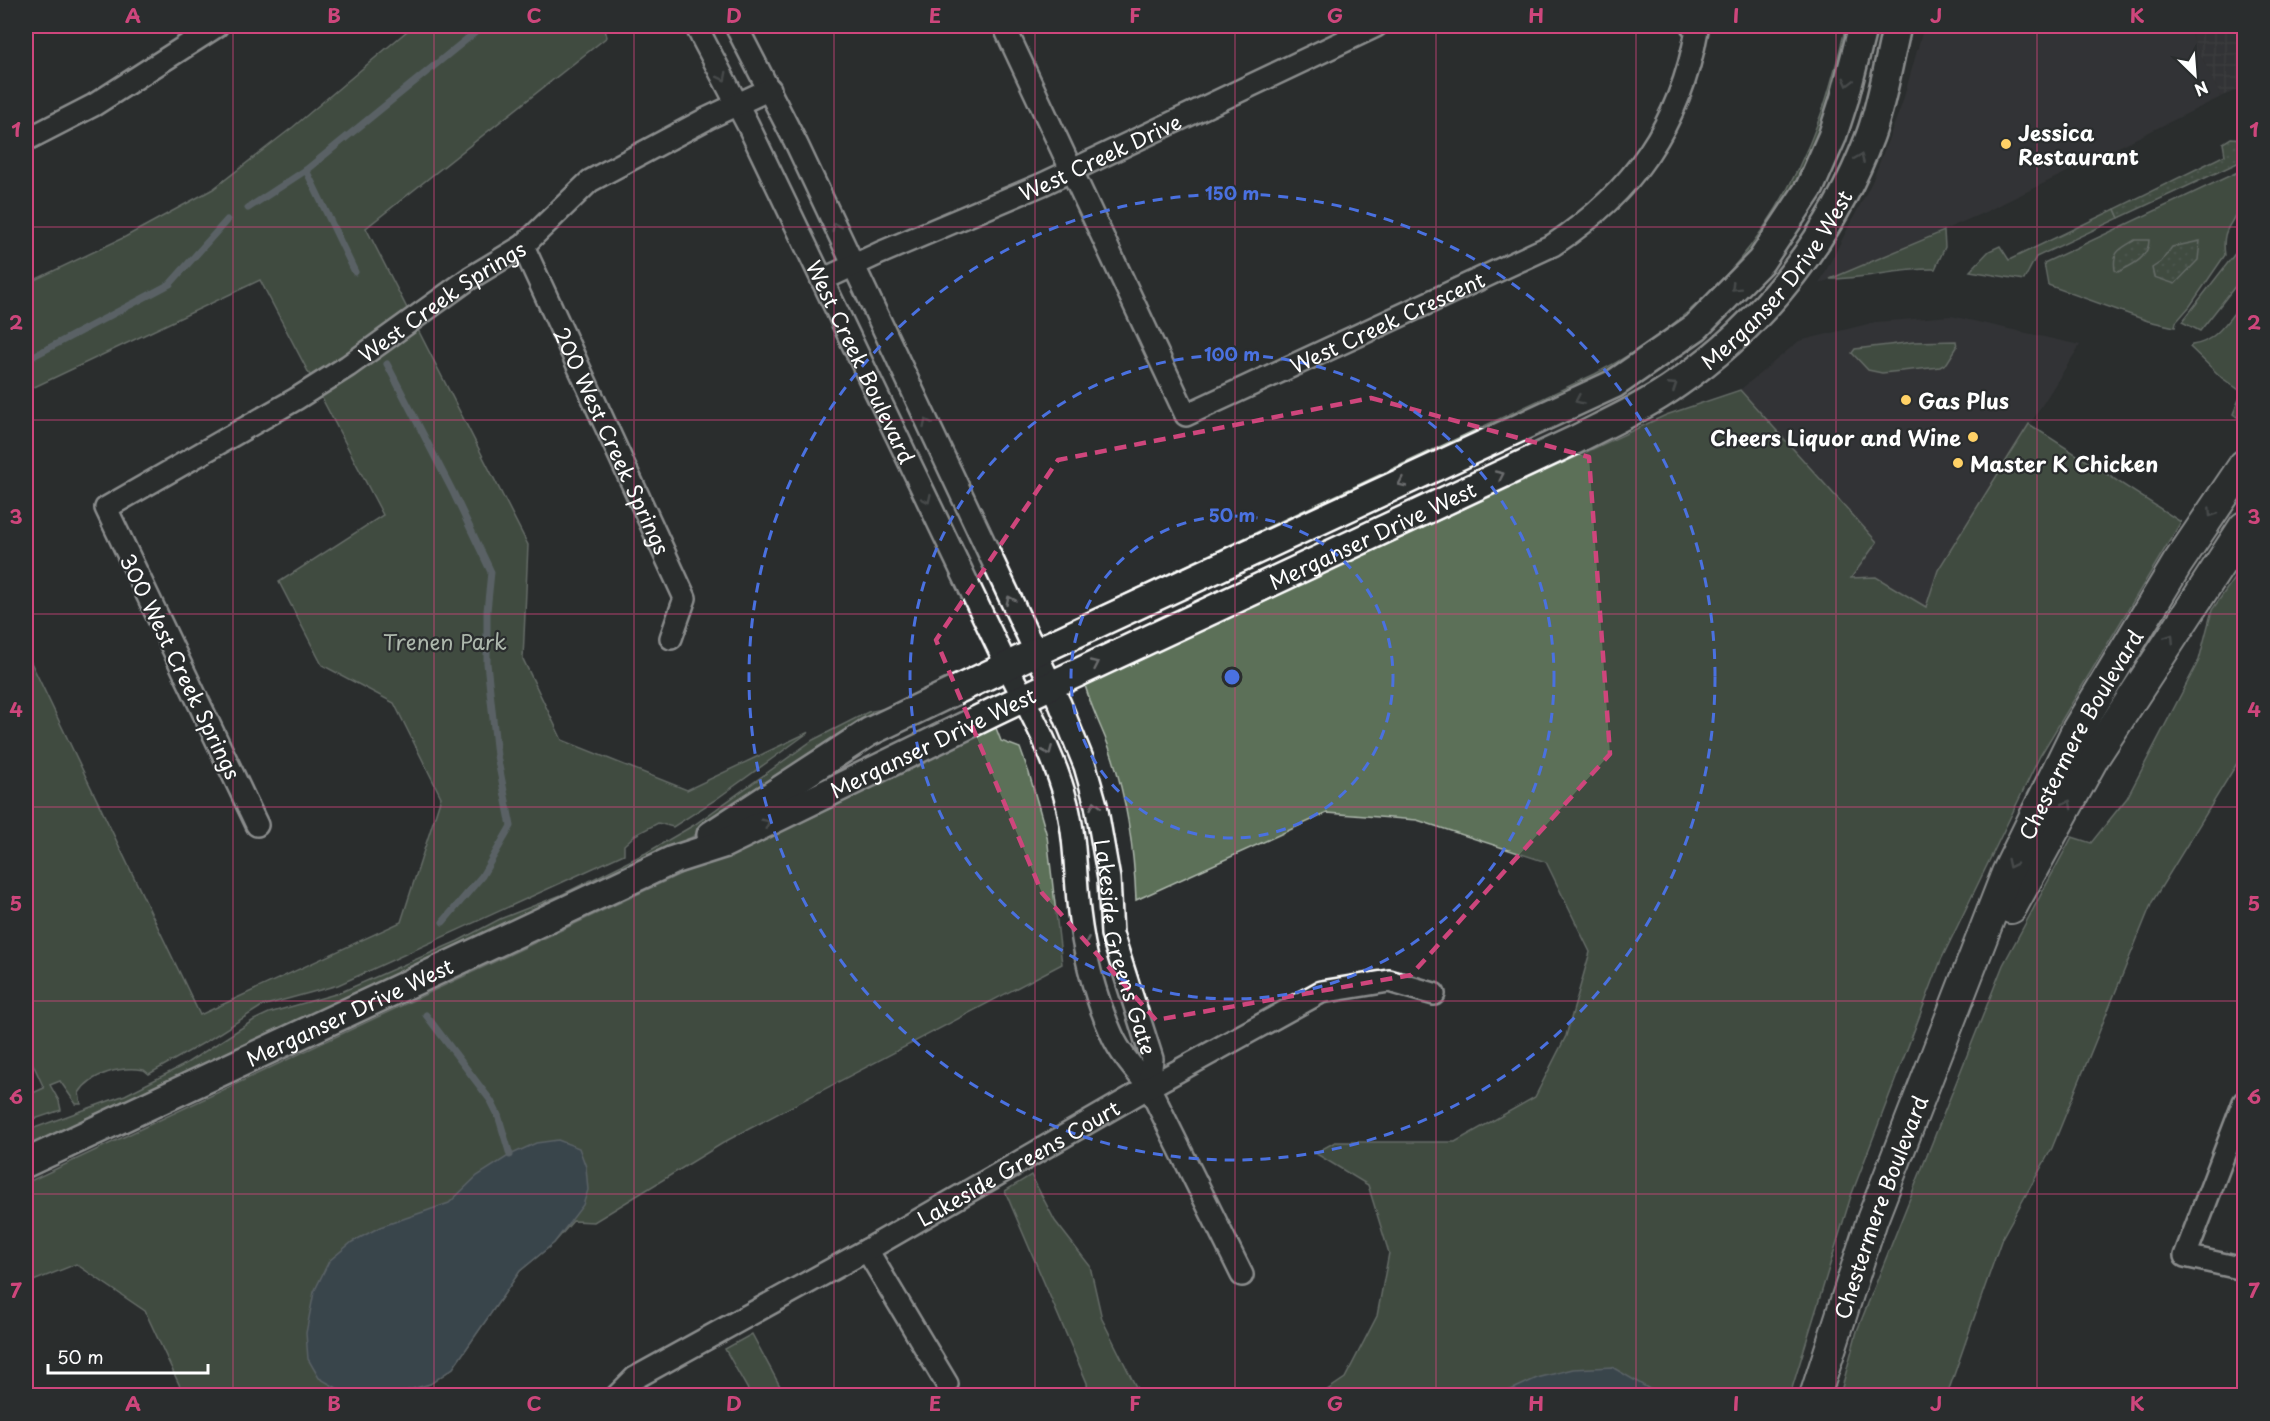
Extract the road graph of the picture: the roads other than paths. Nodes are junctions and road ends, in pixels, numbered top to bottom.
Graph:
1 (217, 26) edge
2 (696, 26) edge
3 (736, 26) edge
4 (1004, 26) edge
5 (1376, 26) edge
6 (1692, 26) edge
7 (1863, 26) edge
8 (1897, 26) edge
9 (770, 89) junction
10 (737, 104) junction
11 (26, 140) edge
12 (1071, 171) junction
13 (523, 246) junction
14 (1761, 261) junction
15 (854, 264) junction
16 (822, 280) junction
17 (1785, 285) junction
18 (2244, 465) edge
19 (106, 508) joint
20 (2244, 527) edge
21 (671, 638) dead end
22 (1034, 652) junction
23 (1006, 666) junction
24 (1050, 685) junction
25 (1023, 698) junction
26 (257, 825) dead end
27 (673, 860) junction
28 (1434, 994) dead end
29 (1949, 1021) junction
30 (1149, 1087) junction
31 (2244, 1102) edge
32 (26, 1163) edge
33 (867, 1250) junction
34 (2244, 1269) edge
35 (1242, 1275) dead end
36 (947, 1384) dead end
37 (617, 1395) edge
38 (1815, 1395) edge

1 - 11 street
2 -> 10 street, West Creek Boulevard
3 - 9 street, West Creek Boulevard
4 - 12 street
5 - 12 street, West Creek Drive
6 - 12 street, West Creek Crescent
7 -> 14 street, Merganser Drive West
17 -> 8 street, Merganser Drive West
9 - 10 street, West Creek Springs
15 -> 9 street, West Creek Boulevard
10 - 13 street, West Creek Springs
10 - 16 street, West Creek Boulevard
12 - 15 street, West Creek Drive
13 - 19 street, West Creek Springs
13 - 21 street, 200 West Creek Springs
14 - 17 street
14 -> 22 street, Merganser Drive West
15 - 16 street, West Creek Drive
22 -> 15 street, West Creek Boulevard
16 -> 23 street, West Creek Boulevard
24 -> 17 street, Merganser Drive West
18 -> 29 main road, Chestermere Boulevard
19 - 26 street, 300 West Creek Springs
29 -> 20 main road, Chestermere Boulevard
22 - 23 street, Merganser Drive West
22 - 24 street, Lakeside Greens Gate
23 - 25 street, West Creek Boulevard
23 - 27 street, Merganser Drive West
24 - 25 street, Merganser Drive West
30 -> 24 street, Lakeside Greens Gate
27 -> 25 street, Merganser Drive West
25 -> 30 street, Lakeside Greens Gate
27 - 32 street, Merganser Drive West
28 - 30 street, Lakeside Greens Court
29 - 38 main road, Chestermere Boulevard
30 - 33 street, Lakeside Greens Court
30 - 35 street
31 - 34 street
33 - 36 street
33 - 37 street, Lakeside Greens Court

